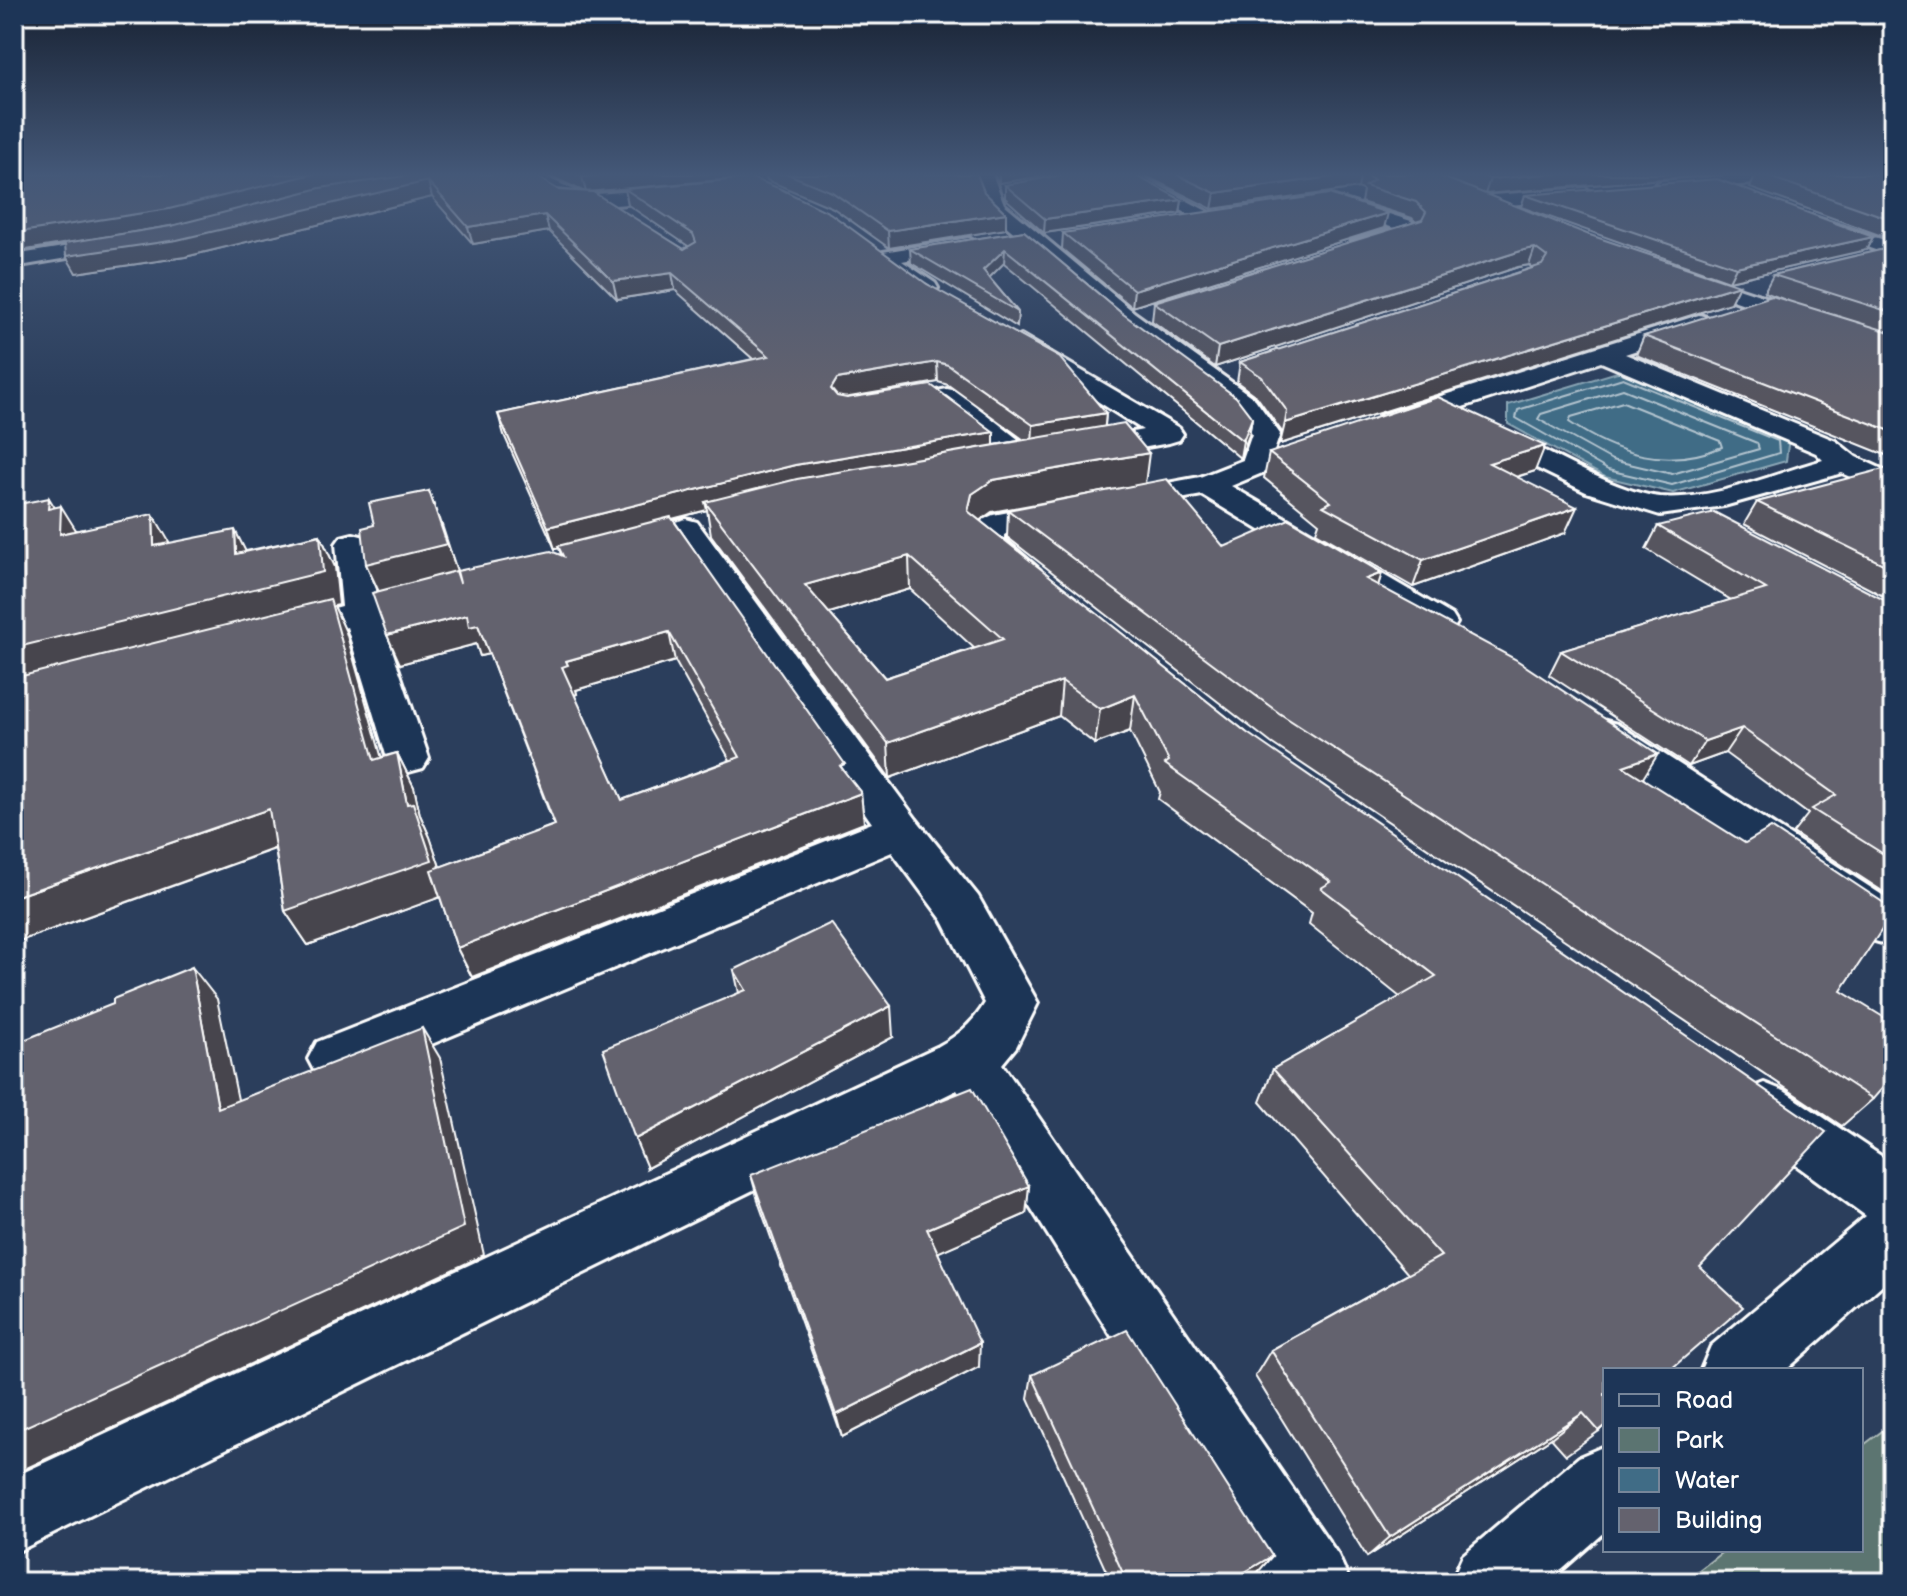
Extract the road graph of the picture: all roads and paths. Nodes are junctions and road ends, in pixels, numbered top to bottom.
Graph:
1 (90, 248) edge
2 (926, 248) edge
3 (1041, 248) edge
4 (1350, 248) edge
5 (1893, 252) edge
6 (1336, 253) edge
7 (1863, 260) edge
8 (14, 261) edge
9 (1659, 268) edge
10 (1768, 292) junction
11 (951, 303) edge
12 (1006, 334) edge
13 (1893, 347) edge
14 (1601, 353) junction
15 (925, 392) edge
16 (1432, 408) junction
17 (1374, 427) edge
18 (1027, 460) junction
19 (1845, 463) junction
20 (982, 468) edge
21 (1207, 485) junction
22 (1893, 486) edge
23 (1677, 505) junction
24 (1718, 527) edge
25 (686, 529) dead end
26 (353, 544) dead end
27 (474, 582) edge
28 (1060, 600) edge
29 (361, 612) junction
30 (1462, 639) edge
31 (257, 640) edge
32 (1580, 717) edge
33 (408, 758) dead end
34 (900, 830) junction
35 (1893, 927) edge
36 (336, 1059) edge
37 (969, 1061) junction
38 (1736, 1090) edge
39 (1893, 1199) edge
40 (1893, 1233) edge
41 (1737, 1368) edge
42 (1603, 1485) edge
43 (14, 1516) edge
44 (1311, 1582) edge
45 (1490, 1582) edge

1 - 8 street
2 - 11 street
3 - 21 street
4 - 6 street
5 - 7 street
9 - 10 street
10 - 13 street
10 - 14 street
12 - 18 street
14 - 16 street
14 - 19 street
15 - 18 street
16 - 17 street
16 - 23 street
18 - 20 street
19 - 22 street
19 - 23 street
21 - 28 street
21 - 30 street
23 - 24 street
25 - 34 street
26 - 29 street
27 - 29 street
29 - 31 street
29 - 33 street
32 - 35 street
34 - 36 street
34 - 37 street
37 - 43 street
37 - 44 street
38 - 39 street
40 - 41 street
42 - 45 street

